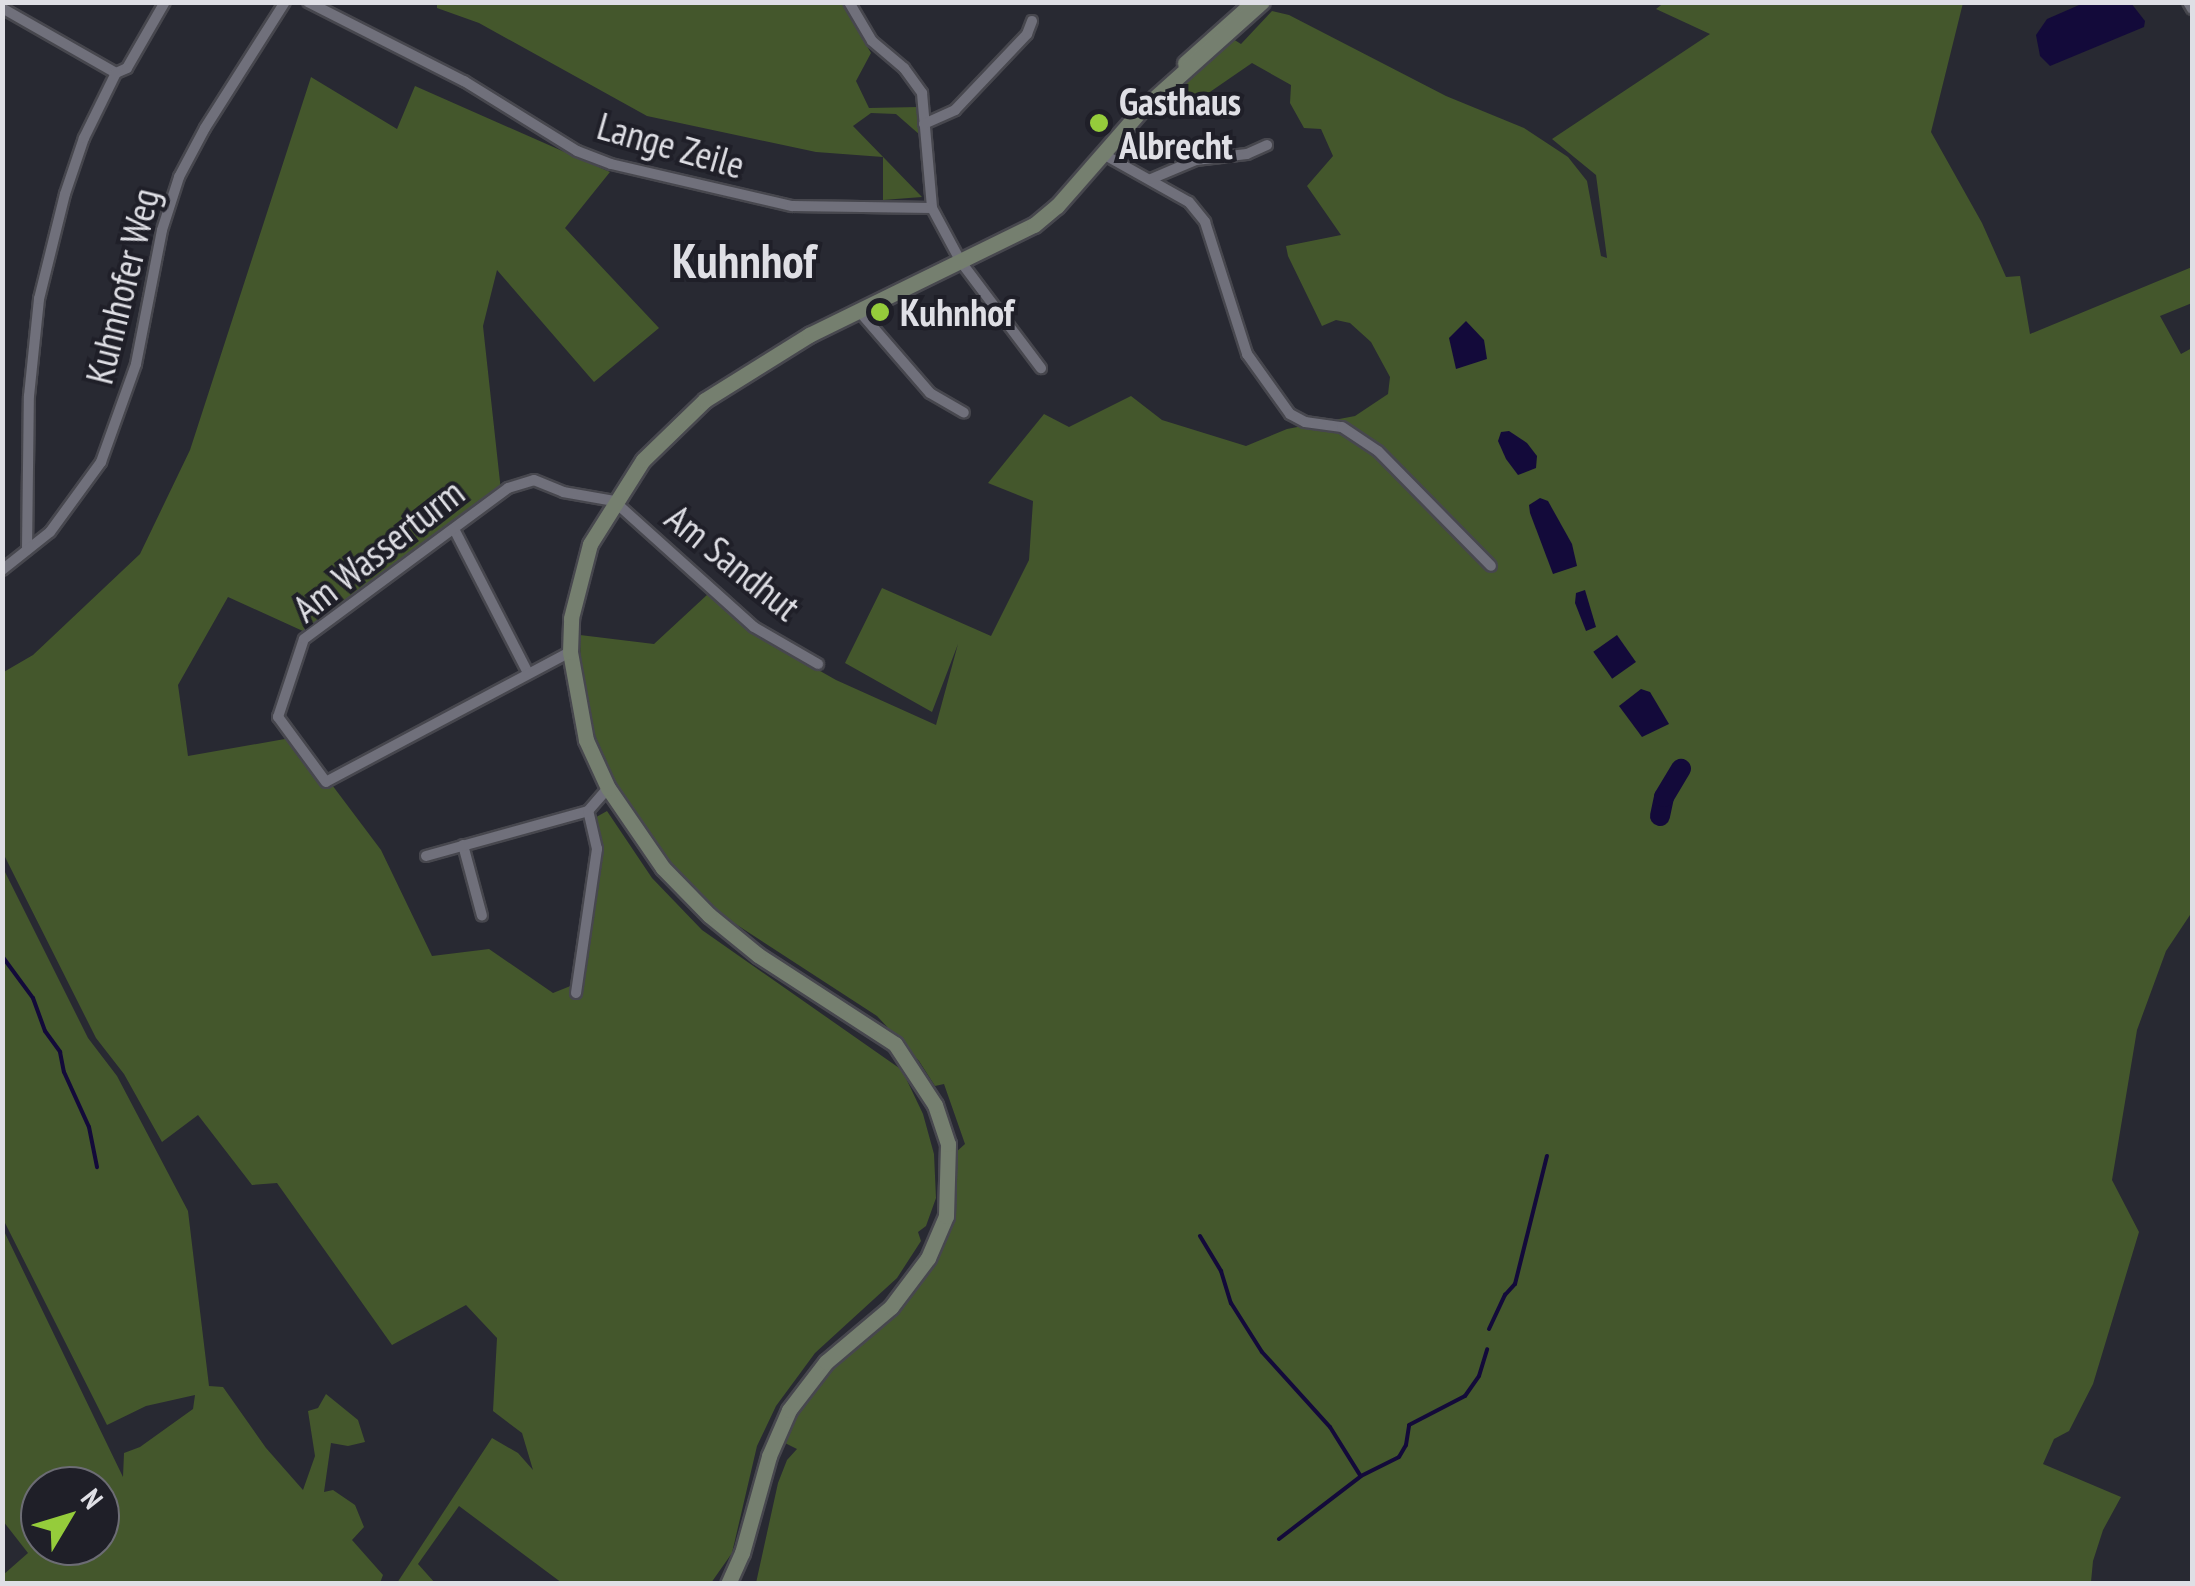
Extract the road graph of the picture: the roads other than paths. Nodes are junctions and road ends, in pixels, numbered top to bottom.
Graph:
1 (165, 2) edge
2 (285, 2) edge
3 (308, 2) edge
4 (849, 2) edge
5 (1254, 2) edge
6 (1262, 2) edge
7 (2188, 2) edge
8 (2, 8) edge
9 (2192, 9) edge
10 (1032, 21) dead end
11 (116, 73) junction
12 (1159, 92) junction
13 (924, 124) junction
14 (1267, 145) dead end
15 (1103, 154) junction
16 (1151, 180) junction
17 (932, 208) junction
18 (960, 262) junction
19 (859, 311) junction
20 (1041, 368) dead end
21 (964, 413) dead end
22 (614, 501) junction
23 (454, 529) junction
24 (27, 550) junction
25 (1491, 566) dead end
26 (2, 570) edge
27 (570, 652) junction
28 (818, 664) dead end
29 (528, 674) junction
30 (608, 788) junction
31 (588, 811) junction
32 (463, 846) junction
33 (426, 856) dead end
34 (482, 916) dead end
35 (576, 994) dead end
36 (728, 1584) edge

1 - 11 street
2 - 24 street, Kuhnhofer Weg
3 - 17 street, Lange Zeile
4 - 13 street
5 - 12 street
6 - 12 street
7 - 9 street
8 - 11 street
10 - 13 street
11 - 24 street
12 - 15 street
13 - 17 street
14 - 16 street
15 - 16 street
15 - 18 street
16 - 25 street
17 - 18 street
18 - 19 street
18 - 20 street
19 - 21 street
19 - 22 street
22 - 23 street, Am Wasserturm
22 - 27 street
22 - 28 street, Am Sandhut
23 - 29 street
23 - 29 street, Am Wasserturm
24 - 26 street, Kuhnhofer Weg
27 - 29 street, Am Wasserturm
27 - 30 street
30 - 31 street
30 - 36 street
31 - 32 street
31 - 35 street
32 - 33 street
32 - 34 street

